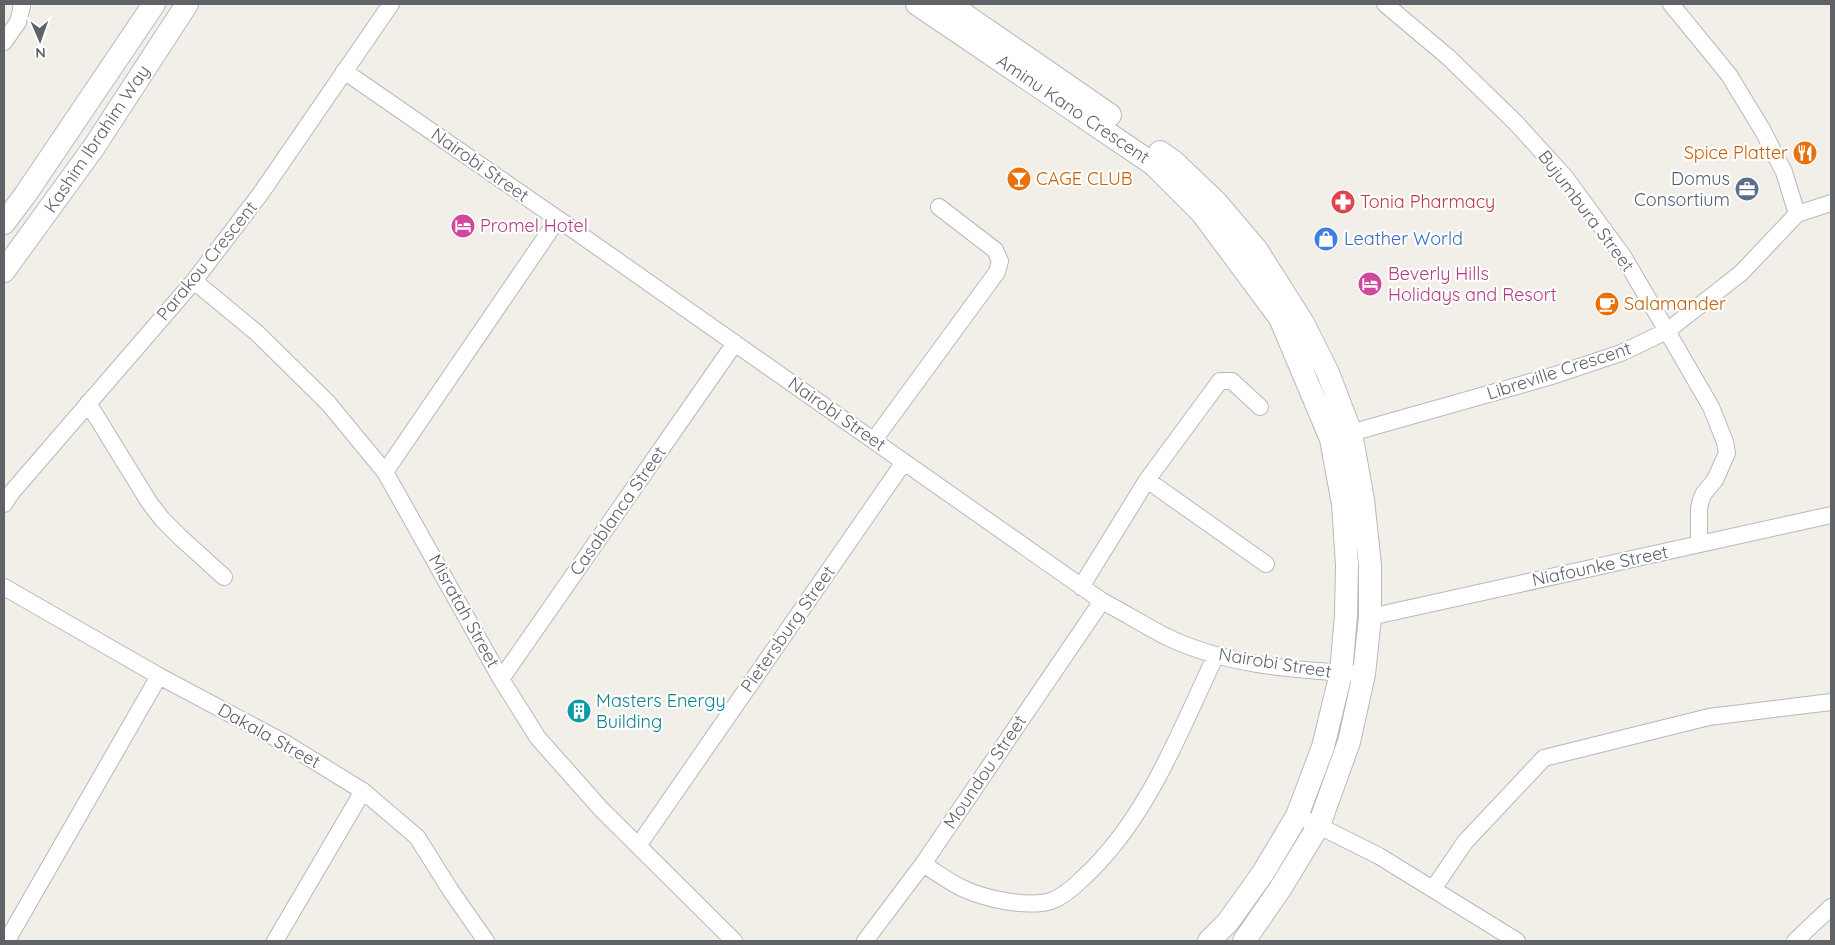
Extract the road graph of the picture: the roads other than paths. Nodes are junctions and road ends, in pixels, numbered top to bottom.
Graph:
1 (21, 4) edge
2 (154, 4) edge
3 (187, 4) edge
4 (391, 4) edge
5 (917, 4) edge
6 (1385, 4) edge
7 (1671, 4) edge
8 (957, 12) edge
9 (4, 42) edge
10 (344, 71) junction
11 (1831, 203) edge
12 (939, 207) dead end
13 (1797, 214) junction
14 (558, 219) junction
15 (4, 223) edge
16 (4, 271) edge
17 (194, 282) junction
18 (1667, 331) junction
19 (735, 343) junction
20 (88, 403) junction
21 (1260, 407) dead end
22 (1341, 436) junction
23 (874, 440) junction
24 (904, 462) junction
25 (386, 472) junction
26 (1147, 480) junction
27 (4, 504) edge
28 (1831, 515) edge
29 (1699, 544) junction
30 (1266, 564) dead end
31 (224, 576) dead end
32 (4, 587) edge
33 (1081, 588) junction
34 (1102, 600) junction
35 (1370, 617) junction
36 (1216, 655) junction
37 (1341, 673) junction
38 (1364, 674) junction
39 (159, 676) junction
40 (501, 678) junction
41 (1831, 702) edge
42 (363, 791) junction
43 (1297, 816) junction
44 (1319, 824) junction
45 (638, 846) junction
46 (923, 864) junction
47 (1433, 889) junction
48 (1831, 908) edge
49 (9, 938) edge
50 (275, 941) edge
51 (486, 941) edge
52 (734, 941) edge
53 (865, 941) edge
54 (1209, 941) edge
55 (1244, 941) edge
56 (1517, 941) edge
57 (1795, 941) edge

1 - 9 street
2 - 15 street, Kashim Ibrahim Way
3 - 16 street, Kashim Ibrahim Way
4 - 10 street, Parakou Crescent
5 - 8 street
6 - 18 street, Bujumbura Street
7 - 13 street
8 - 22 street
10 - 14 street, Nairobi Street
10 - 17 street, Parakou Crescent
11 - 13 street
12 - 23 street
13 - 18 street, Libreville Crescent
14 - 19 street, Nairobi Street
14 - 25 street
17 - 20 street, Parakou Crescent
17 - 25 street, Misratah Street
18 - 22 street, Libreville Crescent
18 - 29 street, Bujumbura Street
19 - 23 street, Nairobi Street
19 - 40 street, Casablanca Street
20 - 27 street, Parakou Crescent
20 - 31 street
21 - 26 street
22 - 35 street
22 - 37 street
23 - 24 street, Nairobi Street
24 - 33 street, Nairobi Street
24 - 45 street, Pietersburg Street
25 - 40 street, Misratah Street
26 - 30 street
26 - 33 street
28 - 29 street, Niafounke Street
29 - 35 street, Niafounke Street
32 - 39 street, Dakala Street
33 - 34 street, Nairobi Street
34 - 36 street, Nairobi Street
34 - 46 street, Moundou Street
35 - 38 street
36 - 37 street, Nairobi Street
36 - 46 street
37 - 38 street, Nairobi Street
37 - 43 street
38 - 44 street
39 - 42 street, Dakala Street
39 - 49 street
40 - 45 street, Misratah Street
41 - 47 street
42 - 50 street
42 - 51 street, Dakala Street
43 - 44 street
43 - 54 street
44 - 47 street
44 - 55 street
45 - 52 street, Misratah Street
46 - 53 street, Moundou Street
47 - 56 street
48 - 57 street

